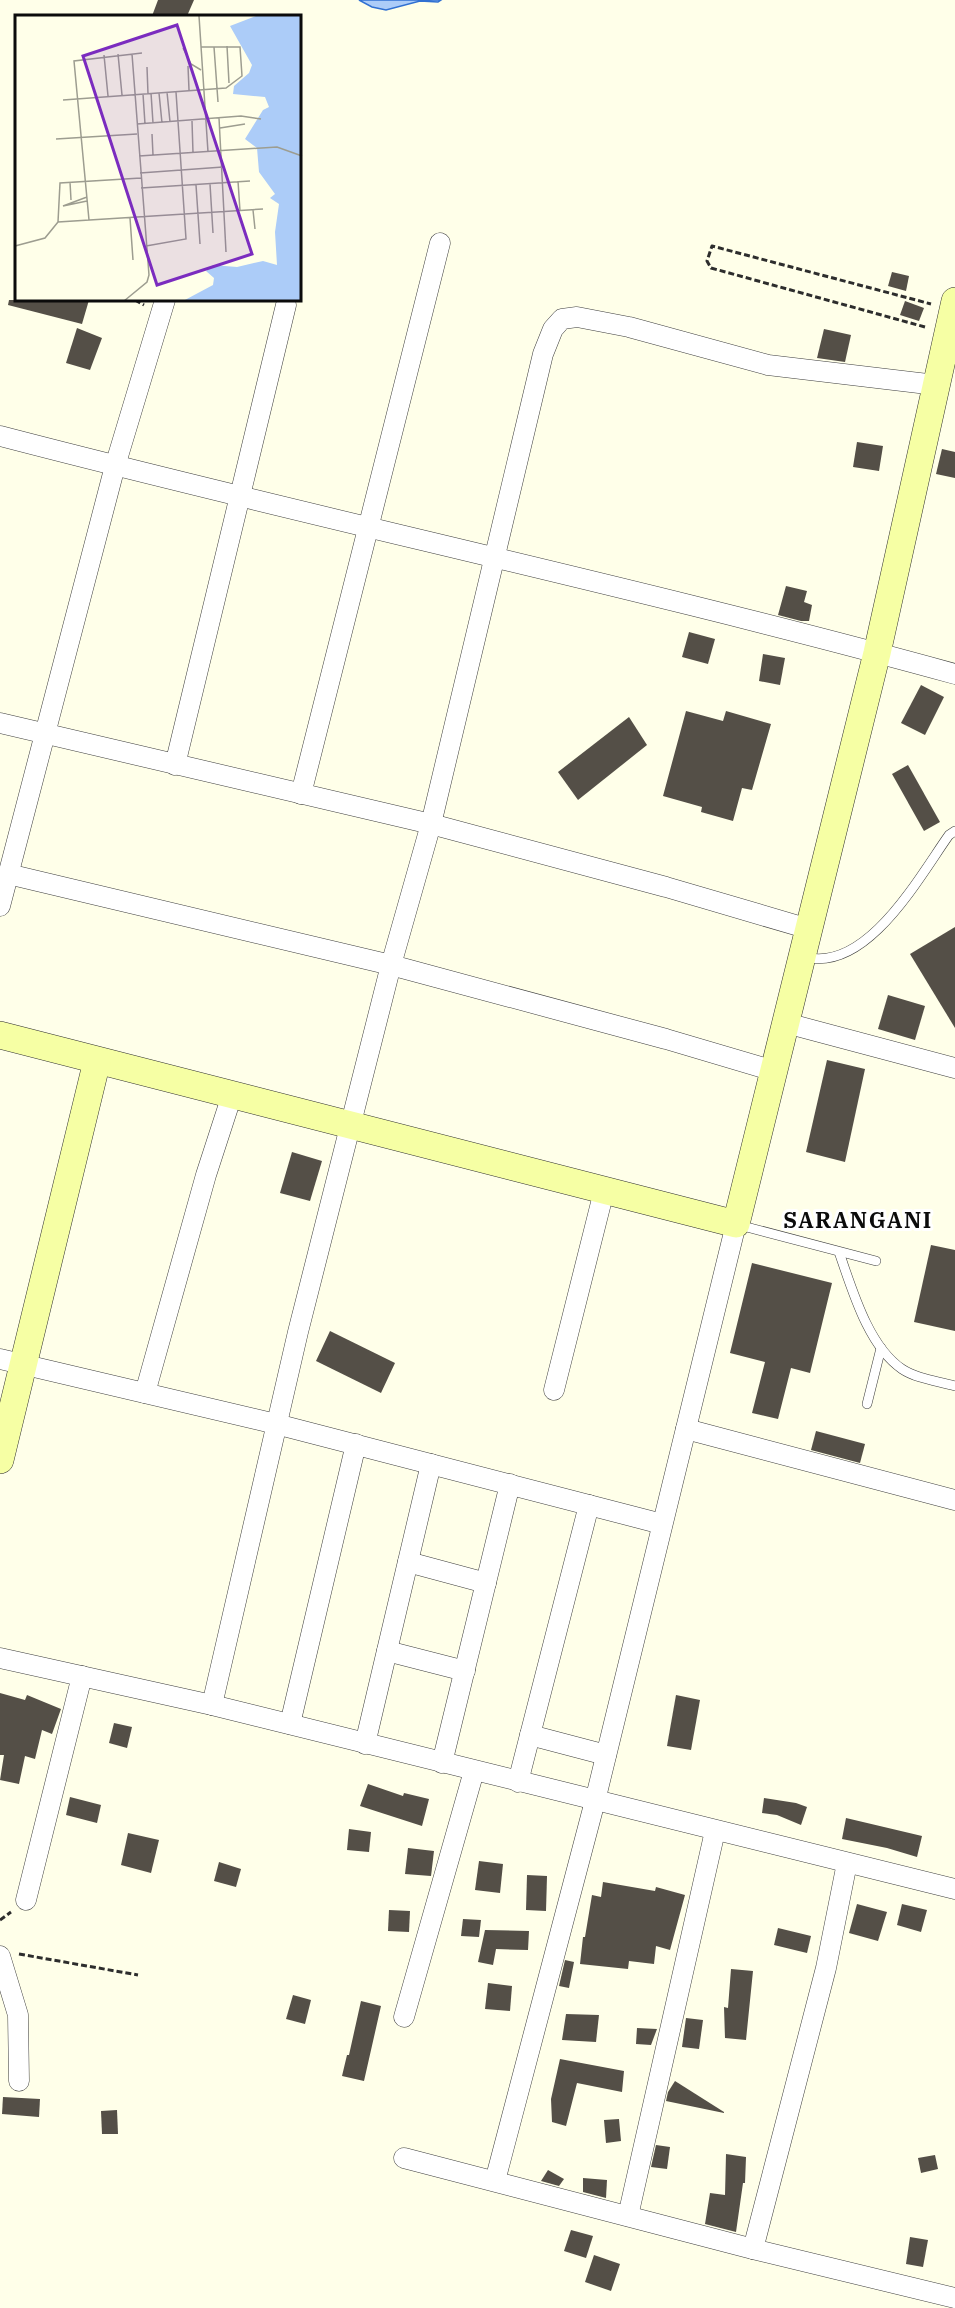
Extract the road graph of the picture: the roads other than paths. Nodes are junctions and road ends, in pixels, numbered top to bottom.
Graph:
1 (440, 243) dead end
2 (164, 302) edge
3 (286, 305) dead end
4 (952, 315) edge
5 (936, 385) junction
6 (0, 436) edge
7 (115, 466) junction
8 (240, 496) junction
9 (368, 527) junction
10 (495, 557) junction
11 (877, 653) junction
12 (955, 674) edge
13 (0, 723) edge
14 (44, 734) junction
15 (175, 765) junction
16 (301, 794) junction
17 (431, 824) junction
18 (955, 831) edge
19 (8, 874) junction
20 (0, 906) edge
21 (809, 929) junction
22 (802, 956) junction
23 (392, 965) junction
24 (786, 1023) junction
25 (0, 1035) edge
26 (98, 1060) junction
27 (955, 1068) edge
28 (774, 1071) junction
29 (232, 1095) junction
30 (351, 1125) junction
31 (604, 1191) junction
32 (736, 1224) junction
33 (839, 1251) junction
34 (876, 1261) dead end
35 (881, 1348) junction
36 (11, 1362) edge
37 (955, 1386) edge
38 (554, 1390) dead end
39 (145, 1393) junction
40 (867, 1404) dead end
41 (276, 1424) junction
42 (686, 1429) junction
43 (356, 1444) junction
44 (0, 1460) edge
45 (431, 1464) junction
46 (510, 1484) junction
47 (955, 1500) edge
48 (589, 1504) junction
49 (662, 1524) junction
50 (408, 1562) junction
51 (486, 1582) junction
52 (387, 1651) junction
53 (0, 1658) edge
54 (465, 1671) junction
55 (82, 1676) junction
56 (212, 1705) junction
57 (290, 1724) junction
58 (530, 1736) junction
59 (365, 1744) junction
60 (606, 1755) junction
61 (442, 1763) junction
62 (474, 1771) junction
63 (518, 1782) junction
64 (595, 1802) junction
65 (715, 1831) junction
66 (847, 1863) junction
67 (955, 1889) edge
68 (26, 1900) dead end
69 (6, 1954) edge
70 (404, 2017) dead end
71 (19, 2081) dead end
72 (404, 2158) dead end
73 (495, 2181) junction
74 (628, 2216) junction
75 (753, 2248) junction
76 (955, 2298) edge

1 - 9 street
2 - 7 street
3 - 8 street
4 - 5 street
5 - 10 street
5 - 11 street
6 - 7 street
7 - 8 street
7 - 14 street
8 - 9 street
8 - 15 street
9 - 10 street
9 - 16 street
10 - 11 street
10 - 17 street
11 - 12 street
11 - 21 street
13 - 14 street
14 - 15 street
14 - 19 street
15 - 16 street
16 - 17 street
17 - 21 street
17 - 23 street
18 - 22 lane
19 - 20 street
19 - 23 street
21 - 22 street
22 - 24 street
23 - 28 street
23 - 30 street
24 - 27 street
24 - 28 street
25 - 26 street
26 - 29 street
26 - 36 street
28 - 32 street
29 - 30 street
29 - 39 street
30 - 31 street
30 - 41 street
31 - 32 street
31 - 38 street
32 - 33 lane
32 - 42 street
33 - 34 lane
33 - 35 lane
35 - 37 lane
35 - 40 lane
36 - 39 street
36 - 44 street
39 - 41 street
41 - 43 street
41 - 56 street
42 - 47 street
42 - 49 street
43 - 45 street
43 - 57 street
45 - 46 street
45 - 50 street
46 - 48 street
46 - 51 street
48 - 49 street
48 - 58 street
49 - 60 street
50 - 51 street
50 - 52 street
51 - 54 street
52 - 54 street
52 - 59 street
53 - 55 street
54 - 61 street
55 - 56 street
55 - 68 street
56 - 57 street
57 - 59 street
58 - 60 street
58 - 63 street
59 - 61 street
60 - 64 street
61 - 62 street
62 - 63 street
62 - 70 street
63 - 64 street
64 - 65 street
64 - 73 street
65 - 66 street
65 - 74 street
66 - 67 street
66 - 75 street
69 - 71 street
72 - 73 street
73 - 74 street
74 - 75 street
75 - 76 street

